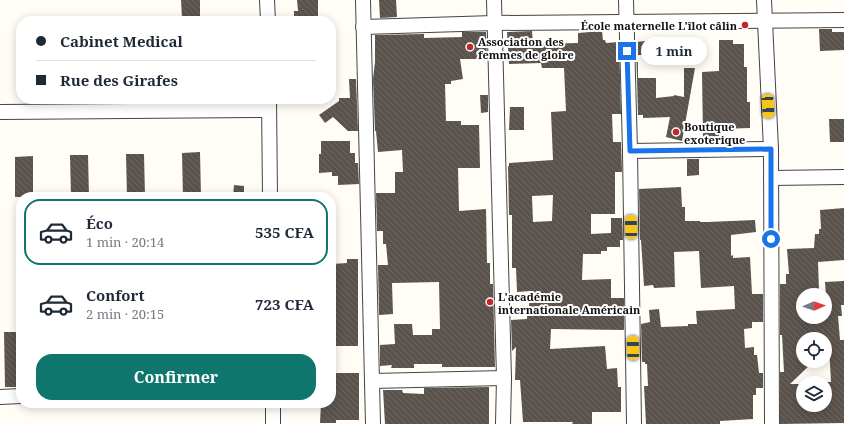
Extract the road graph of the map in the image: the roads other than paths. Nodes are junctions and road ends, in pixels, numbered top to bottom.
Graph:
1 (267, 0) edge
2 (363, 0) edge
3 (494, 0) edge
4 (626, 0) edge
5 (764, 0) edge
6 (268, 16) edge
7 (764, 20) junction
8 (844, 20) edge
9 (626, 22) junction
10 (494, 23) junction
11 (363, 27) junction
12 (269, 104) edge
13 (0, 112) edge
14 (771, 149) junction
15 (630, 151) junction
16 (844, 177) edge
17 (771, 178) junction
18 (270, 192) edge
19 (504, 378) junction
20 (372, 380) junction
21 (16, 396) edge
22 (0, 397) edge
23 (273, 408) edge
24 (273, 424) edge
25 (373, 424) edge
26 (502, 424) edge
27 (634, 424) edge
28 (772, 424) edge

1 - 6 street
2 - 11 street
3 - 10 street
4 - 9 street
5 - 7 street
7 - 8 street
7 - 9 street
7 - 14 street
9 - 10 street
9 - 15 street
10 - 11 street
10 - 19 street
11 - 20 street
12 - 13 street
12 - 18 street
14 - 15 street
14 - 17 street
15 - 27 street
16 - 17 street
17 - 28 street
19 - 20 street
19 - 26 street
20 - 25 street
21 - 22 street
23 - 24 street

